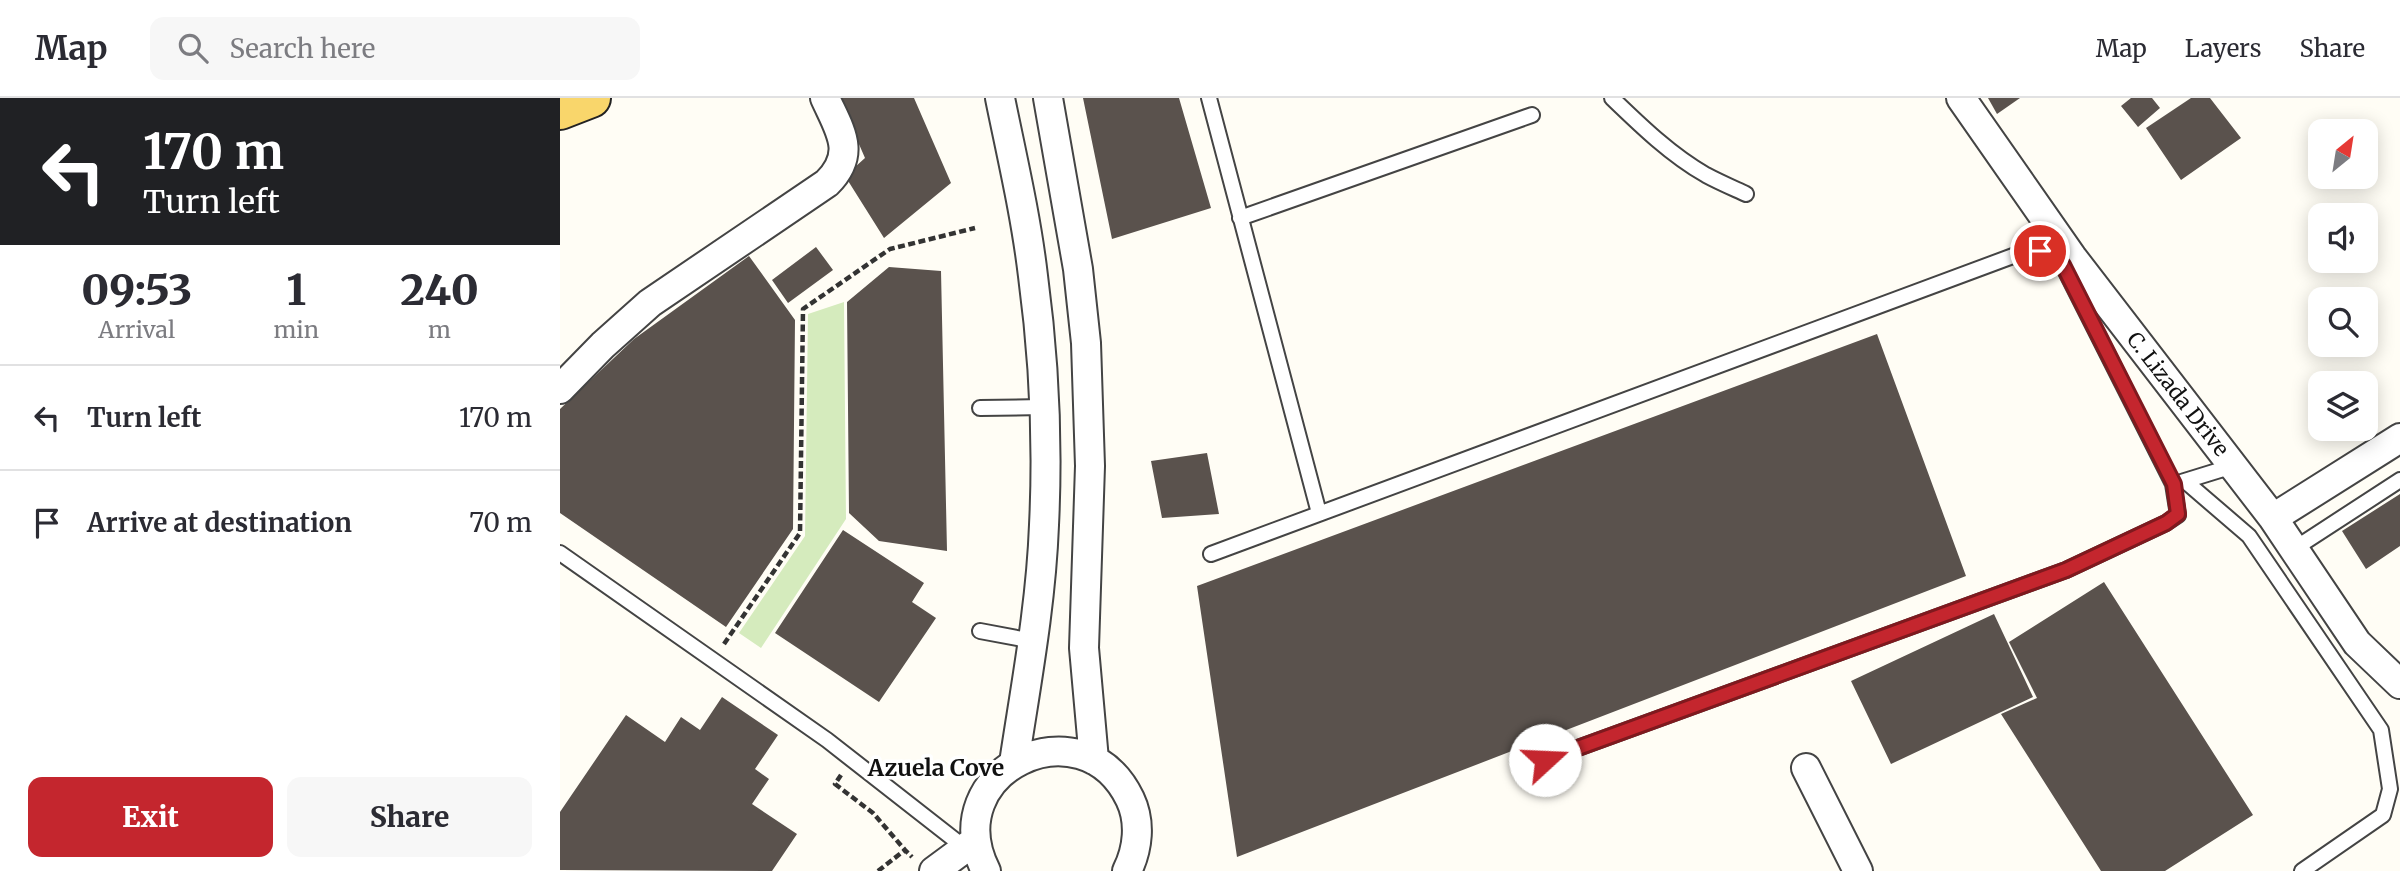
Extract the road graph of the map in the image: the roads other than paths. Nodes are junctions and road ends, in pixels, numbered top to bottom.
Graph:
1 (591, 98) edge
2 (825, 98) edge
3 (1000, 98) edge
4 (1048, 98) edge
5 (1209, 98) edge
6 (1612, 98) edge
7 (1961, 98) edge
8 (560, 110) edge
9 (1532, 116) dead end
10 (1063, 180) junction
11 (1019, 187) junction
12 (1746, 194) dead end
13 (1240, 218) junction
14 (560, 389) edge
15 (1043, 407) junction
16 (980, 408) dead end
17 (2400, 438) edge
18 (2233, 466) junction
19 (2400, 480) edge
20 (2179, 483) junction
21 (1319, 513) junction
22 (2273, 518) junction
23 (2294, 549) junction
24 (560, 553) edge
25 (1211, 554) dead end
26 (980, 631) dead end
27 (1033, 641) junction
28 (2400, 684) edge
29 (1094, 760) junction
30 (1545, 760) dead end
31 (1014, 763) junction
32 (1806, 768) dead end
33 (977, 854) edge
34 (926, 867) edge
35 (1127, 871) edge
36 (1858, 871) edge
37 (2302, 871) edge

1 - 8 main road
2 - 14 street
3 - 11 street
4 - 10 street
5 - 13 lane
6 - 12 lane
7 - 18 street, C. Lizada Drive
9 - 13 lane
10 - 11 street
10 - 29 street
11 - 15 street
13 - 21 lane
15 - 16 lane
15 - 27 street
17 - 22 street
18 - 20 lane
18 - 22 street, C. Lizada Drive
19 - 23 lane
20 - 21 lane
20 - 30 lane
20 - 37 lane
21 - 25 lane
22 - 23 street, C. Lizada Drive
23 - 28 street, C. Lizada Drive
24 - 33 lane
26 - 27 lane
27 - 31 street
29 - 31 street
29 - 35 street
31 - 33 street
32 - 36 street
33 - 34 street

